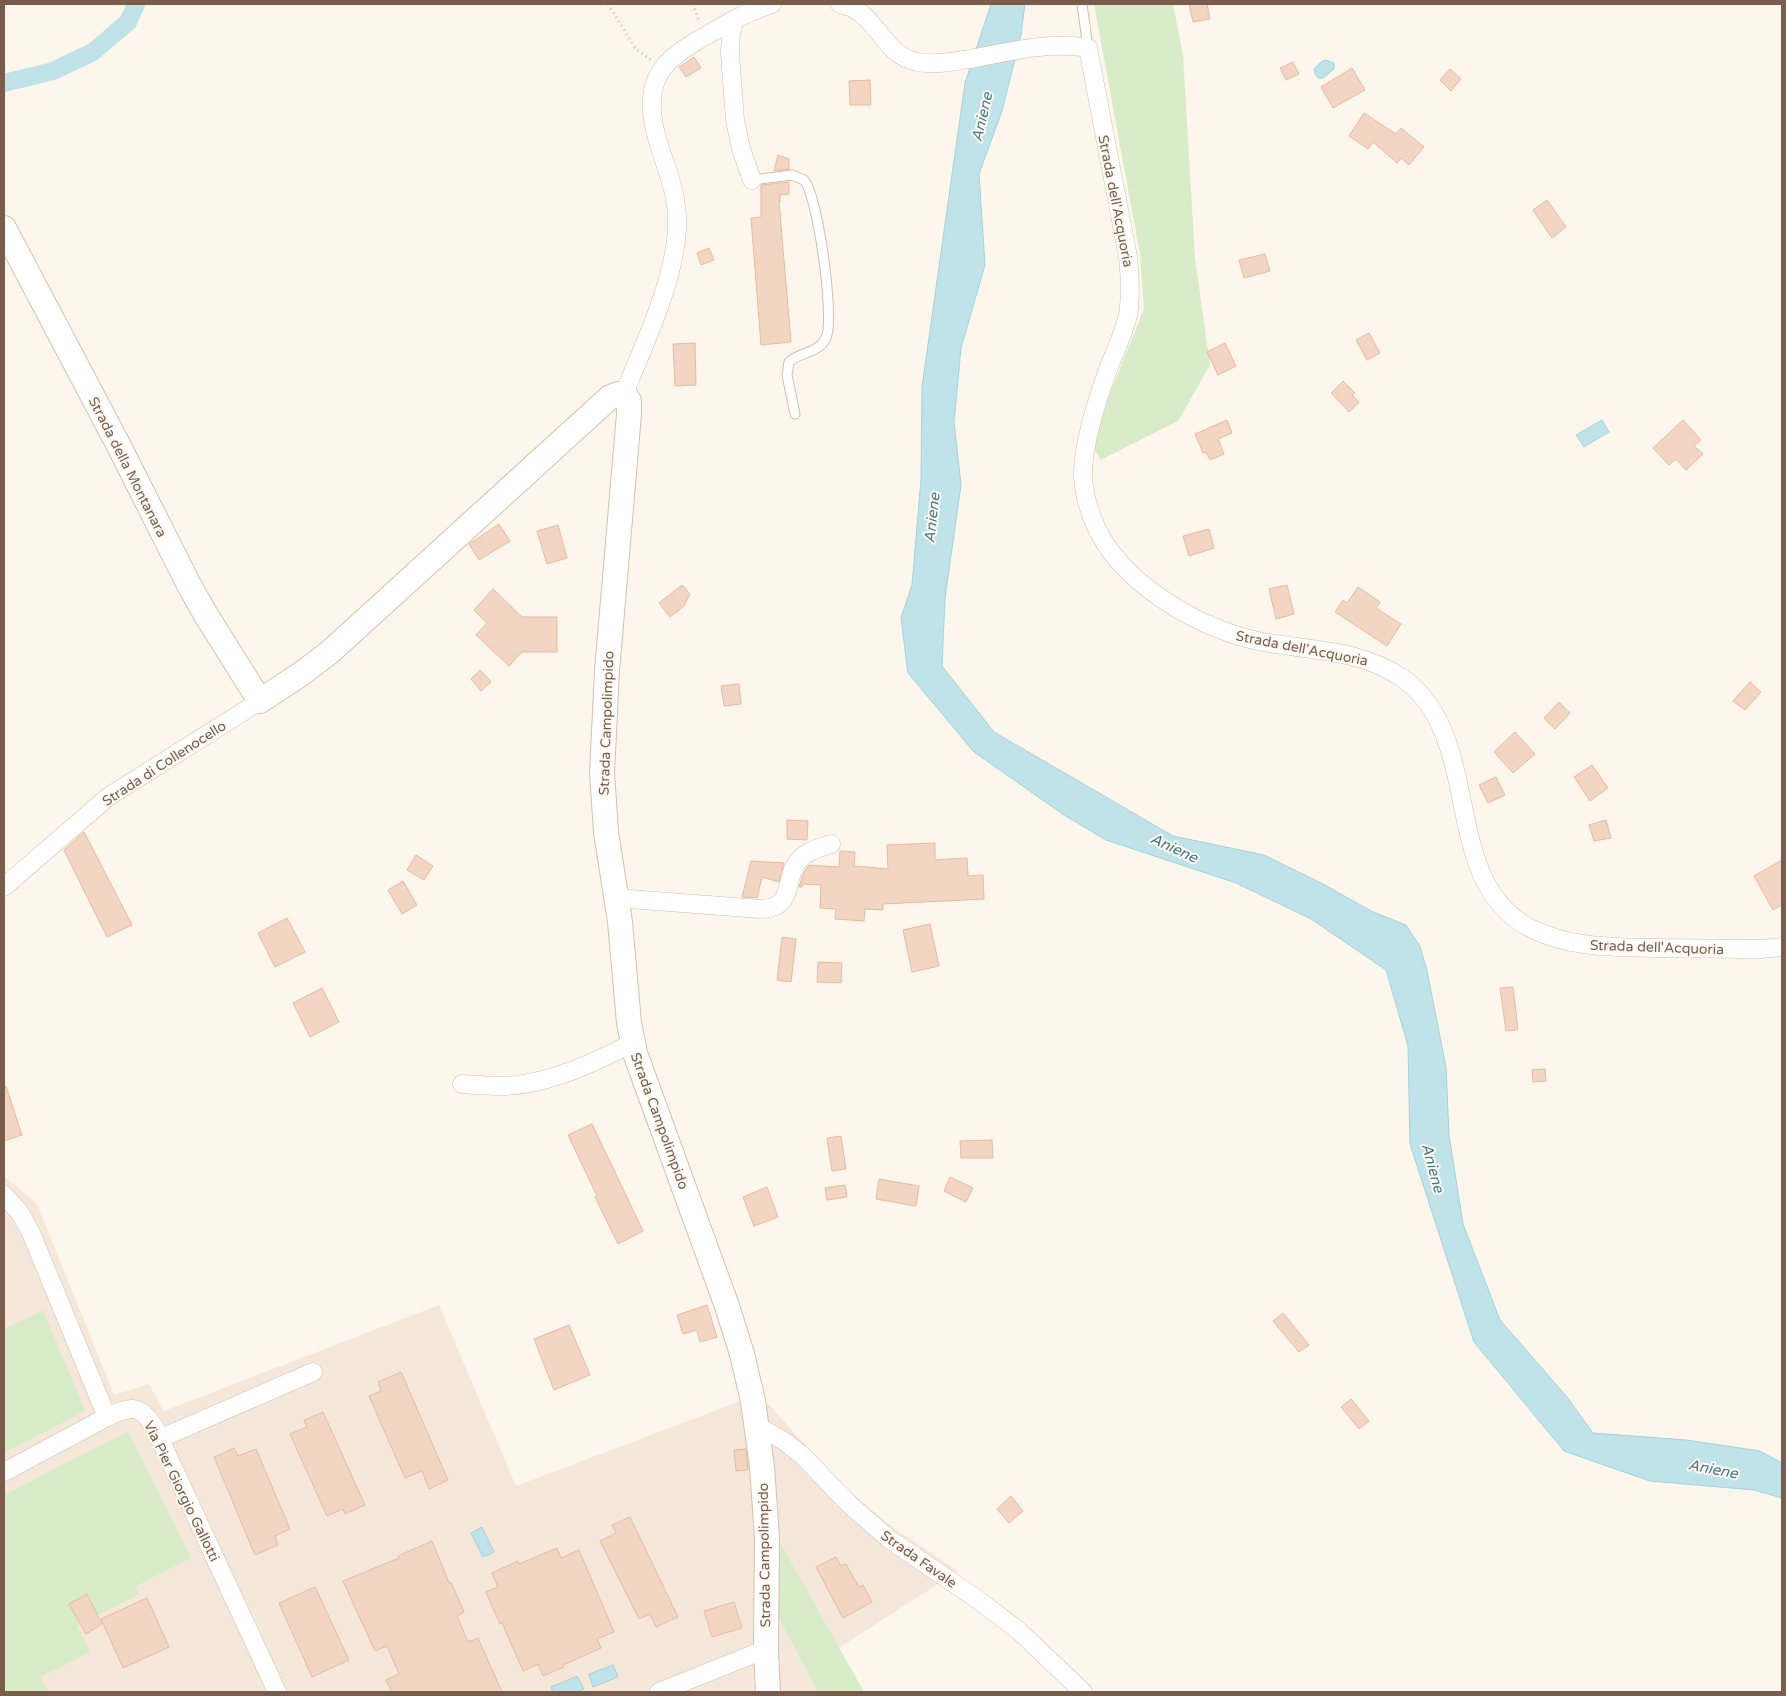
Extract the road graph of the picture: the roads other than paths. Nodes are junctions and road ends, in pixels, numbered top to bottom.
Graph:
1 (772, 4) edge
2 (840, 4) edge
3 (1082, 4) edge
4 (735, 19) junction
5 (1088, 48) junction
6 (752, 180) joint
7 (7, 243) edge
8 (624, 394) junction
9 (795, 414) dead end
10 (260, 701) junction
11 (831, 844) dead end
12 (4, 887) edge
13 (616, 898) junction
14 (1782, 947) edge
15 (632, 1043) junction
16 (462, 1084) dead end
17 (4, 1195) edge
18 (313, 1372) dead end
19 (107, 1417) junction
20 (757, 1426) junction
21 (160, 1439) junction
22 (4, 1472) edge
23 (766, 1649) junction
24 (277, 1692) edge
25 (659, 1692) edge
26 (768, 1692) edge
27 (1083, 1692) edge

1 - 4 street
2 - 5 street
3 - 5 lane
4 - 6 street
4 - 8 street
5 - 14 street, Strada dell'Acquoria
6 - 9 lane
7 - 10 street, Strada della Montanara
8 - 10 street
8 - 13 street, Strada Campolimpido
10 - 12 street, Strada di Collenocello
11 - 13 street
13 - 15 street, Strada Campolimpido
15 - 16 street
15 - 20 street, Strada Campolimpido
17 - 19 street
18 - 21 street
19 - 21 street, Via Pier Giorgio Gallotti
19 - 22 street
20 - 23 street, Strada Campolimpido
20 - 27 street, Strada Favale
21 - 24 street, Via Pier Giorgio Gallotti
23 - 25 street
23 - 26 street, Strada Campolimpido

